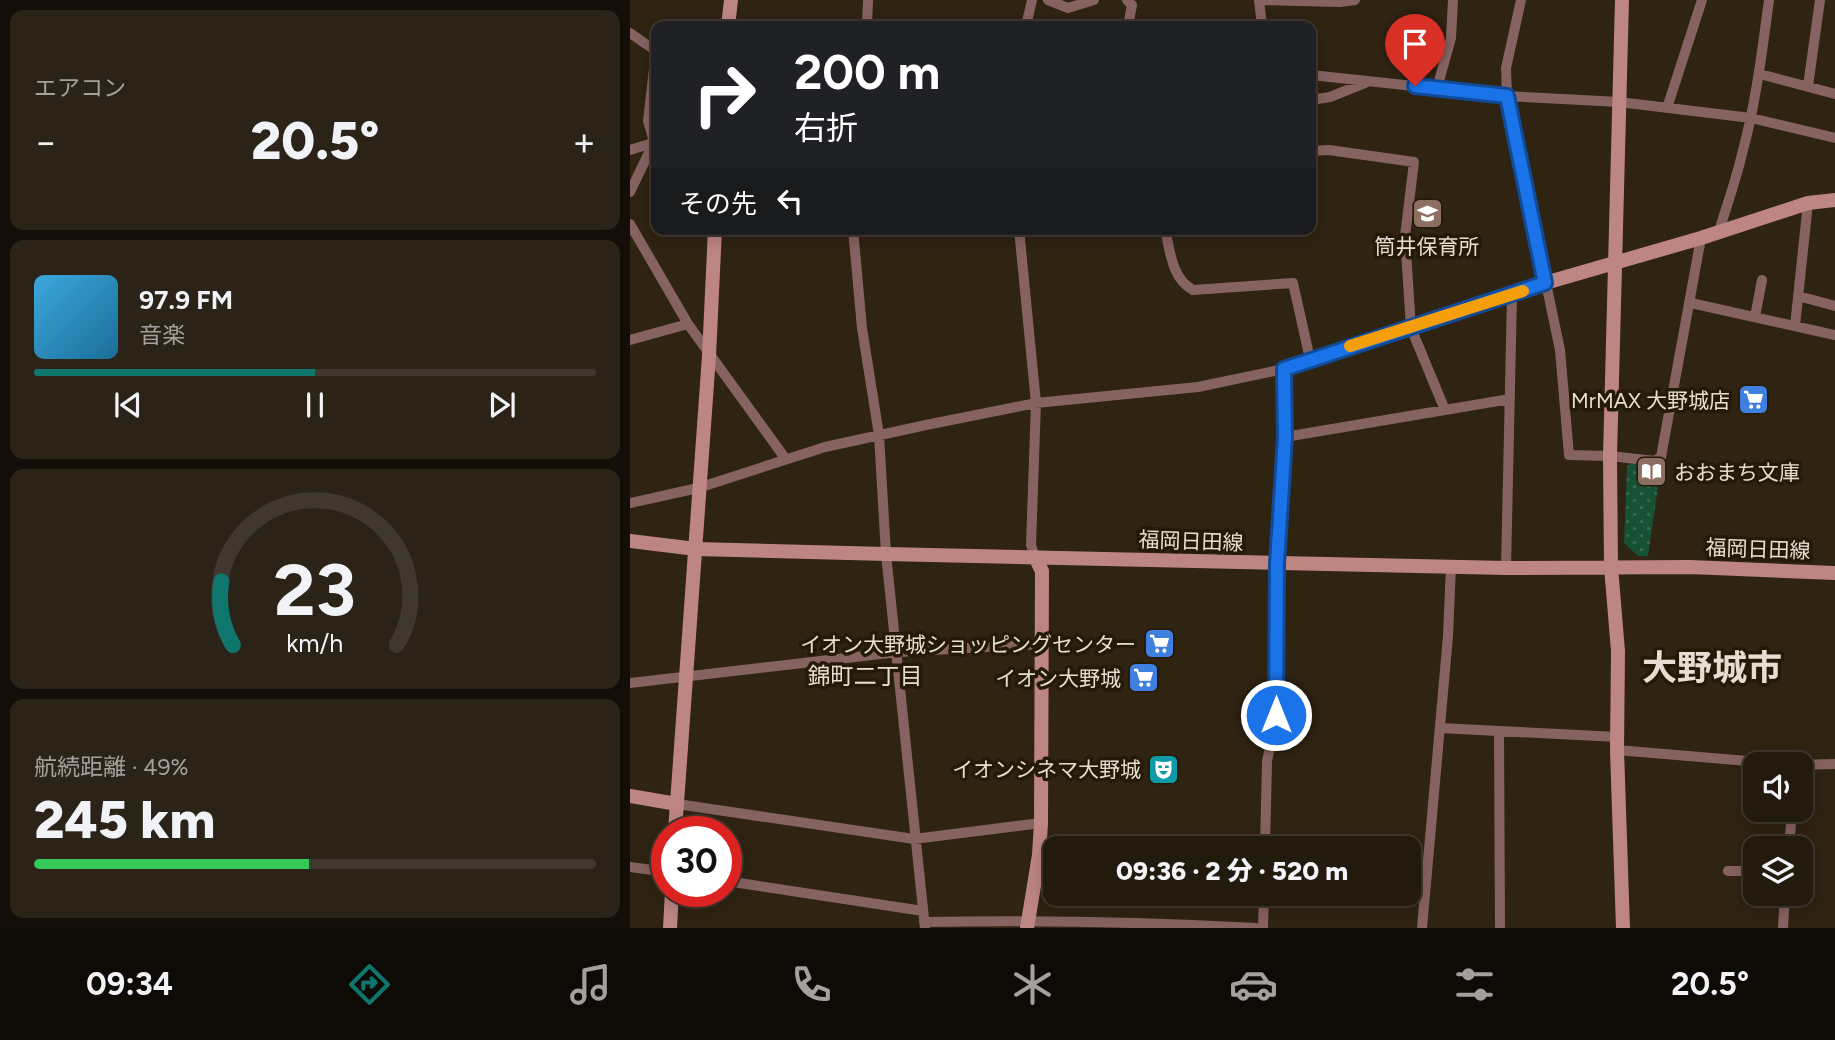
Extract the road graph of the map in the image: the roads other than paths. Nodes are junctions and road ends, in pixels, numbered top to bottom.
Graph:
1 (731, 0) edge
2 (868, 0) edge
3 (1032, 0) edge
4 (1048, 0) edge
5 (1094, 0) edge
6 (1127, 0) edge
7 (1260, 0) edge
8 (1355, 0) edge
9 (1452, 0) edge
10 (1521, 0) edge
11 (1622, 0) edge
12 (1702, 0) edge
13 (1769, 0) edge
14 (1819, 0) edge
15 (729, 21) edge
16 (867, 21) edge
17 (1027, 21) edge
18 (1129, 21) edge
19 (1262, 21) edge
20 (630, 33) edge
21 (651, 48) edge
22 (1760, 74) junction
23 (1316, 76) edge
24 (1369, 81) junction
25 (1808, 86) junction
26 (1437, 88) junction
27 (1835, 94) edge
28 (651, 95) edge
29 (1507, 96) junction
30 (1316, 99) edge
31 (1619, 102) junction
32 (1668, 108) junction
33 (1751, 118) junction
34 (651, 130) edge
35 (1835, 138) edge
36 (651, 143) edge
37 (630, 150) edge
38 (651, 150) edge
39 (1316, 151) edge
40 (630, 192) edge
41 (1835, 200) edge
42 (1808, 203) junction
43 (630, 223) edge
44 (1719, 231) junction
45 (715, 235) edge
46 (854, 235) edge
47 (1020, 235) edge
48 (1166, 235) edge
49 (1701, 238) junction
50 (1615, 261) junction
51 (1762, 280) dead end
52 (1545, 283) junction
53 (1512, 296) junction
54 (1798, 296) junction
55 (1690, 303) junction
56 (1835, 306) edge
57 (1755, 317) junction
58 (688, 324) junction
59 (1795, 326) junction
60 (1410, 328) junction
61 (1835, 335) edge
62 (630, 340) edge
63 (709, 356) junction
64 (1310, 359) junction
65 (1284, 369) junction
66 (1510, 399) junction
67 (1036, 403) junction
68 (1445, 410) junction
69 (879, 435) junction
70 (1285, 437) junction
71 (1610, 456) junction
72 (785, 458) junction
73 (698, 488) junction
74 (630, 503) edge
75 (630, 541) edge
76 (696, 549) junction
77 (886, 554) junction
78 (1035, 557) junction
79 (1277, 564) junction
80 (1451, 566) junction
81 (1611, 567) junction
82 (1506, 568) junction
83 (1835, 573) edge
84 (1041, 644) junction
85 (898, 652) junction
86 (688, 676) junction
87 (630, 683) edge
88 (1440, 728) junction
89 (1499, 732) junction
90 (1617, 744) junction
91 (1835, 764) edge
92 (630, 796) edge
93 (677, 804) junction
94 (676, 816) edge
95 (1041, 823) junction
96 (1265, 836) edge
97 (914, 839) junction
98 (630, 867) edge
99 (651, 870) edge
100 (1743, 871) edge
101 (1728, 872) dead end
102 (742, 883) edge
103 (1264, 906) edge
104 (1785, 906) edge
105 (671, 907) edge
106 (923, 911) junction
107 (1028, 924) edge
108 (925, 925) edge
109 (670, 928) edge
110 (1256, 928) edge
111 (1263, 928) edge
112 (1422, 928) edge
113 (1500, 928) edge
114 (1623, 928) edge
115 (1783, 928) edge

1 - 15 street
2 - 16 street
3 - 17 street
4 - 5 street
6 - 18 street
7 - 8 street
7 - 19 street
9 - 26 street
10 - 29 street
11 - 31 street
12 - 32 street
13 - 22 street
14 - 25 street
20 - 21 street
22 - 25 street
22 - 33 street
23 - 24 street
24 - 26 street
24 - 30 street
25 - 27 street
26 - 29 street
28 - 34 street
29 - 31 street
29 - 52 street
31 - 32 street
31 - 50 street
32 - 33 street
33 - 35 street
33 - 44 street
36 - 37 street
38 - 40 street
39 - 60 street
41 - 42 street
42 - 44 street
42 - 54 street
43 - 58 street
44 - 49 street
45 - 63 street
46 - 69 street
47 - 67 street
48 - 64 street
49 - 50 street
49 - 55 street
50 - 52 street
50 - 71 street
51 - 57 street
52 - 53 street
52 - 71 street
53 - 60 street
53 - 66 street
54 - 56 street
54 - 59 street
55 - 57 street
55 - 71 street
57 - 59 street
58 - 62 street
58 - 63 street
59 - 61 street
60 - 64 street
60 - 68 street
63 - 72 street
63 - 73 street
64 - 65 street
65 - 67 street
65 - 70 street
66 - 68 street
66 - 82 street
67 - 69 street
67 - 78 street
68 - 70 street
69 - 72 street
69 - 77 street
70 - 79 street
71 - 81 street
72 - 73 street
73 - 74 street
73 - 76 street
75 - 76 street, 福岡日田線
76 - 77 street, 福岡日田線
76 - 86 street
77 - 78 street, 福岡日田線
77 - 85 street
78 - 79 street, 福岡日田線
78 - 84 street
79 - 80 street, 福岡日田線
79 - 96 street
80 - 82 street, 福岡日田線
80 - 88 street
81 - 82 street, 福岡日田線
81 - 83 street, 福岡日田線
81 - 90 street
84 - 85 street
84 - 95 street
85 - 86 street
85 - 97 street
86 - 87 street
86 - 93 street
88 - 89 street
88 - 112 street
89 - 90 street
89 - 113 street
90 - 91 street
90 - 114 street
92 - 93 street
93 - 94 street
93 - 97 street
95 - 97 street
95 - 107 street
97 - 106 street
98 - 99 street
100 - 101 street
102 - 106 street
103 - 111 street
104 - 115 street
105 - 109 street
106 - 108 street
107 - 108 street
107 - 110 street

